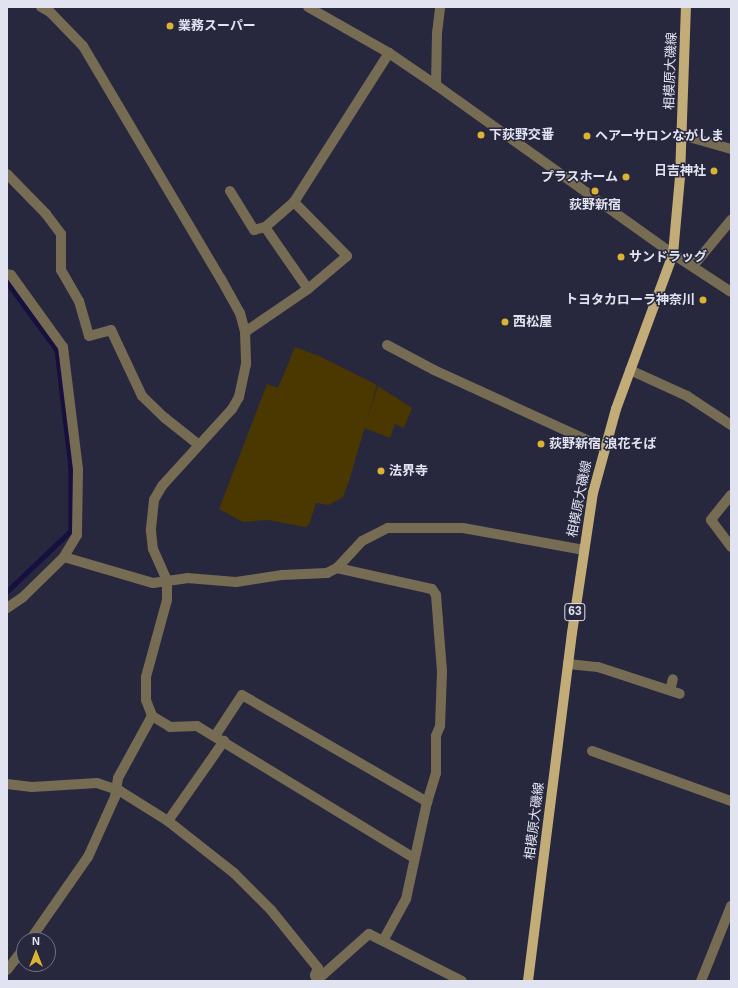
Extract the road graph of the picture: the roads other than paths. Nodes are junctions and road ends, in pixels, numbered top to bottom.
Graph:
1 (41, 7) edge
2 (308, 7) edge
3 (440, 7) edge
4 (686, 7) edge
5 (389, 53) junction
6 (436, 85) junction
7 (682, 135) junction
8 (731, 148) edge
9 (7, 174) edge
10 (230, 191) dead end
11 (294, 202) junction
12 (731, 220) edge
13 (265, 227) junction
14 (673, 254) junction
15 (693, 266) junction
16 (7, 274) edge
17 (308, 289) junction
18 (731, 292) edge
19 (245, 332) junction
20 (387, 345) dead end
21 (630, 370) junction
22 (731, 425) edge
23 (199, 445) junction
24 (604, 448) junction
25 (731, 494) edge
26 (731, 547) edge
27 (584, 550) junction
28 (64, 557) junction
29 (337, 568) junction
30 (167, 581) junction
31 (7, 608) edge
32 (568, 664) junction
33 (673, 679) dead end
34 (670, 690) junction
35 (680, 694) dead end
36 (152, 716) junction
37 (214, 736) junction
38 (224, 741) junction
39 (592, 751) dead end
40 (7, 784) edge
41 (116, 790) junction
42 (731, 801) edge
43 (427, 802) junction
44 (168, 821) junction
45 (414, 858) junction
46 (731, 906) edge
47 (36, 932) edge
48 (384, 939) junction
49 (16, 958) edge
50 (7, 970) edge
51 (316, 981) edge
52 (462, 981) edge
53 (528, 981) edge
54 (701, 981) edge

1 - 19 street
2 - 5 street
3 - 6 street
4 - 7 main road, 相模原大磯線 / 63
5 - 6 street
5 - 11 street
6 - 14 street
7 - 8 street
7 - 14 main road, 相模原大磯線 / 63
9 - 23 street
10 - 13 street
11 - 13 street
11 - 17 street
12 - 15 street
13 - 17 street
14 - 15 street
14 - 21 main road, 相模原大磯線 / 63
15 - 18 street
16 - 28 street
17 - 19 street
19 - 23 street
20 - 24 street
21 - 22 street
21 - 24 main road, 相模原大磯線 / 63
23 - 30 street
24 - 27 main road, 相模原大磯線 / 63
25 - 26 street
27 - 29 street
27 - 32 main road, 相模原大磯線 / 63
28 - 30 street
28 - 31 street
29 - 30 street
29 - 43 street
30 - 36 street
32 - 34 street
32 - 53 main road, 相模原大磯線 / 63
33 - 34 street
34 - 35 street
36 - 37 street
36 - 41 street
37 - 38 street
37 - 43 street
38 - 44 street
38 - 45 street
39 - 42 street
40 - 41 street
41 - 44 street
41 - 47 street
43 - 45 street
44 - 51 street
45 - 48 street
46 - 54 street
48 - 51 street
48 - 52 street
49 - 50 street

